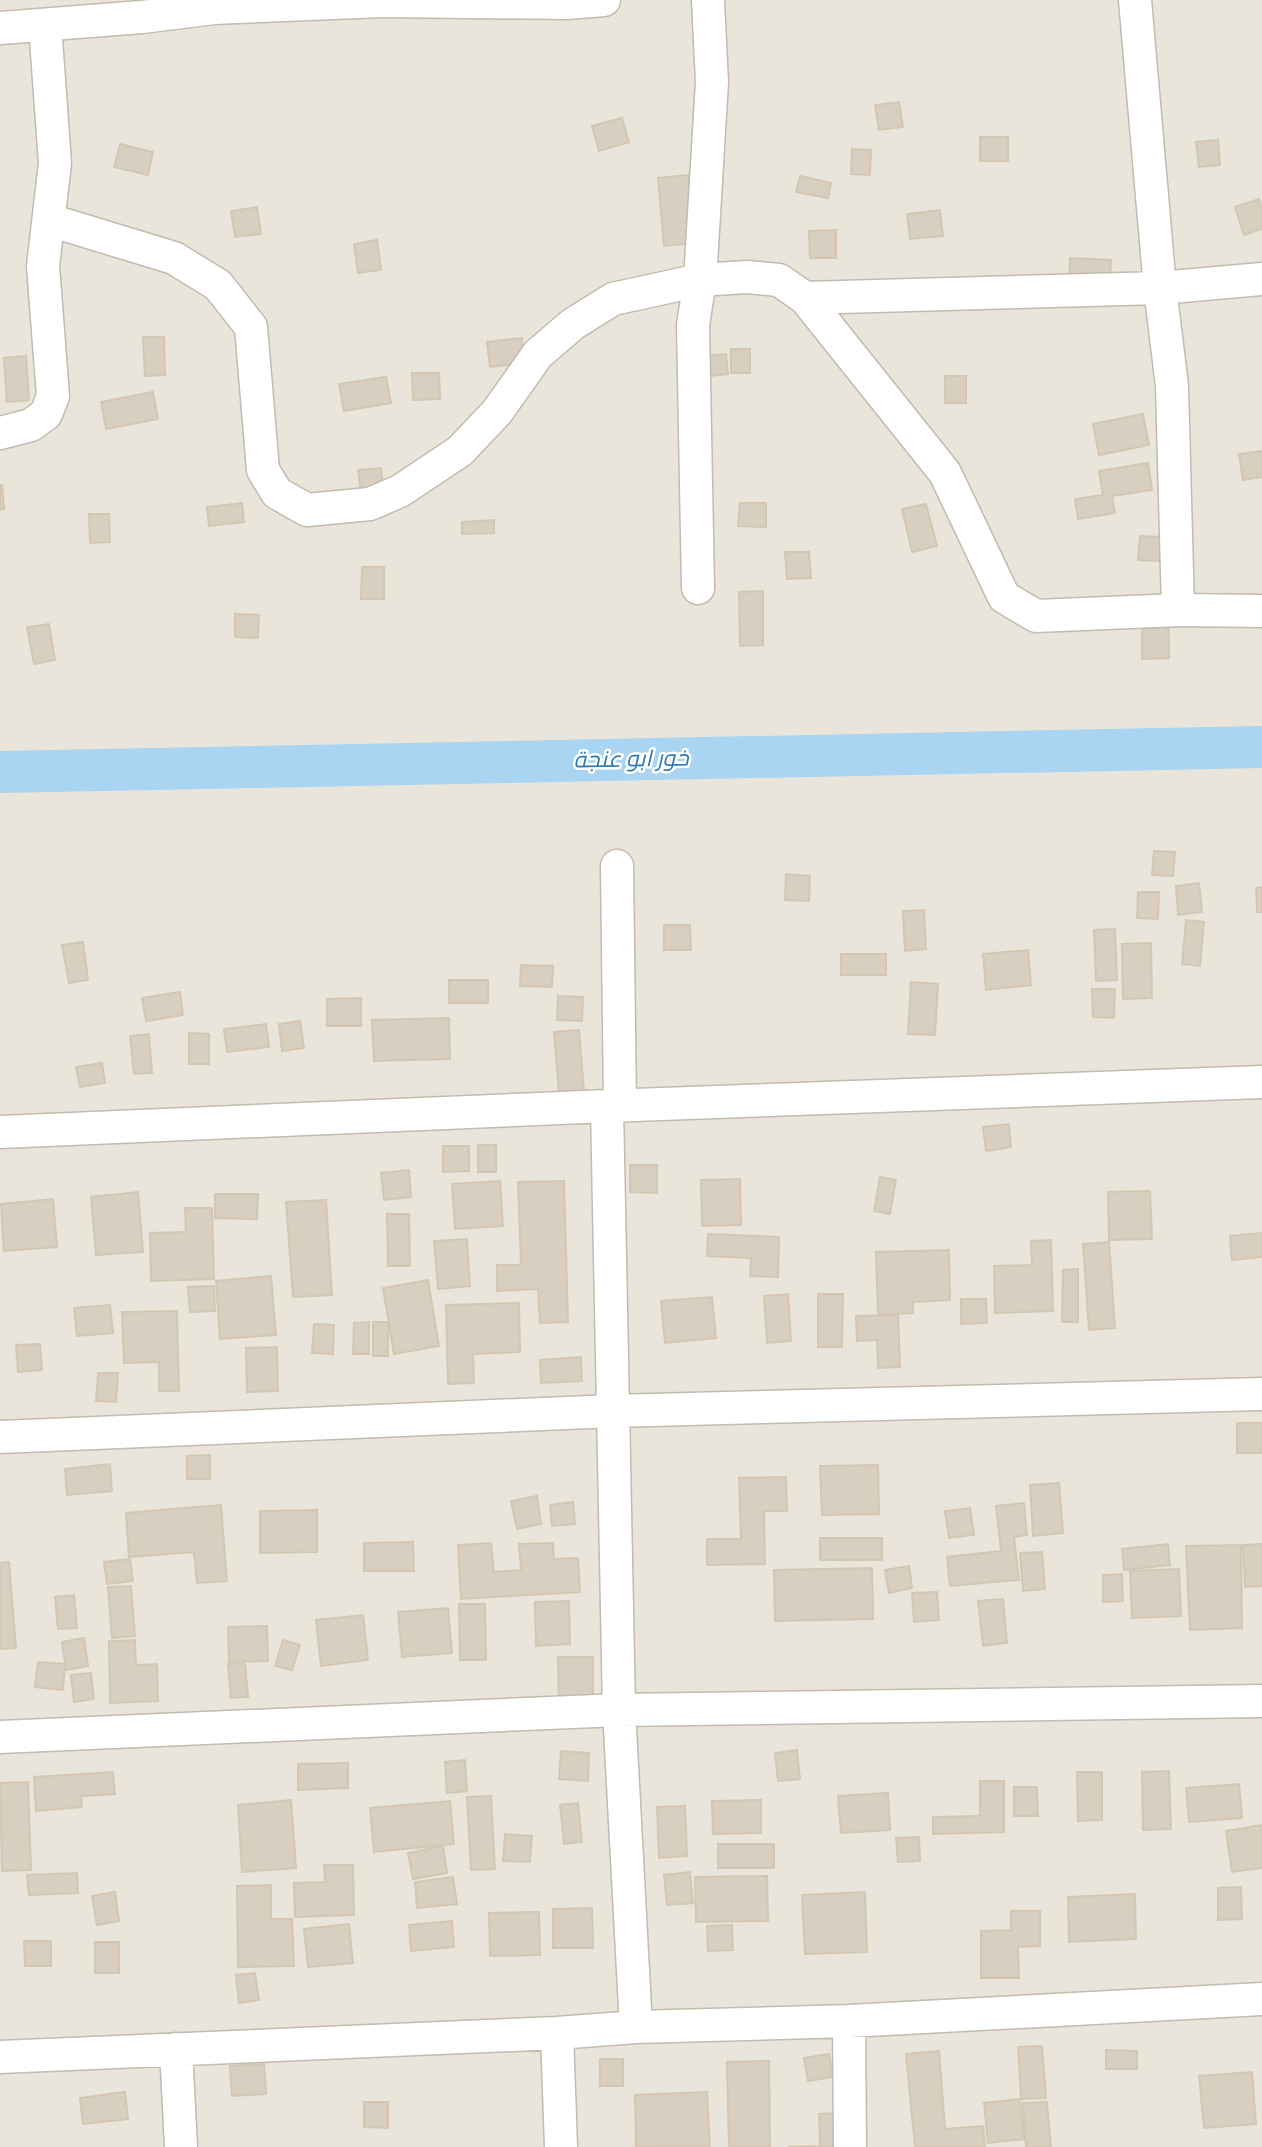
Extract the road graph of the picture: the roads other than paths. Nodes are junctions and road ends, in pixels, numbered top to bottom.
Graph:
1 (604, 0) edge
2 (708, 0) edge
3 (1135, 0) edge
4 (383, 1) edge
5 (567, 1) edge
6 (45, 25) junction
7 (0, 28) edge
8 (48, 220) junction
9 (1262, 279) edge
10 (700, 281) junction
11 (1160, 288) junction
12 (805, 298) junction
13 (0, 433) edge
14 (698, 588) dead end
15 (1178, 610) junction
16 (1262, 611) edge
17 (617, 866) dead end
18 (1262, 1082) edge
19 (613, 1106) junction
20 (0, 1132) edge
21 (1262, 1394) edge
22 (613, 1411) junction
23 (0, 1437) edge
24 (1262, 1701) edge
25 (619, 1710) junction
26 (0, 1737) edge
27 (1262, 1999) edge
28 (849, 2021) junction
29 (636, 2026) junction
30 (557, 2033) junction
31 (176, 2049) junction
32 (0, 2057) edge
33 (181, 2147) edge
34 (561, 2147) edge
35 (850, 2147) edge

1 - 5 street
2 - 10 street
3 - 11 street
4 - 5 street
4 - 6 street
6 - 7 street
6 - 8 street
8 - 10 street
8 - 13 street
9 - 11 street
10 - 12 street
10 - 14 street
11 - 12 street
11 - 15 street
12 - 15 street
15 - 16 street
17 - 19 street
18 - 19 street
19 - 20 street
19 - 22 street
21 - 22 street
22 - 23 street
22 - 25 street
24 - 25 street
25 - 26 street
25 - 29 street
27 - 28 street
28 - 29 street
28 - 35 street
29 - 30 street
30 - 31 street
30 - 34 street
31 - 32 street
31 - 33 street

